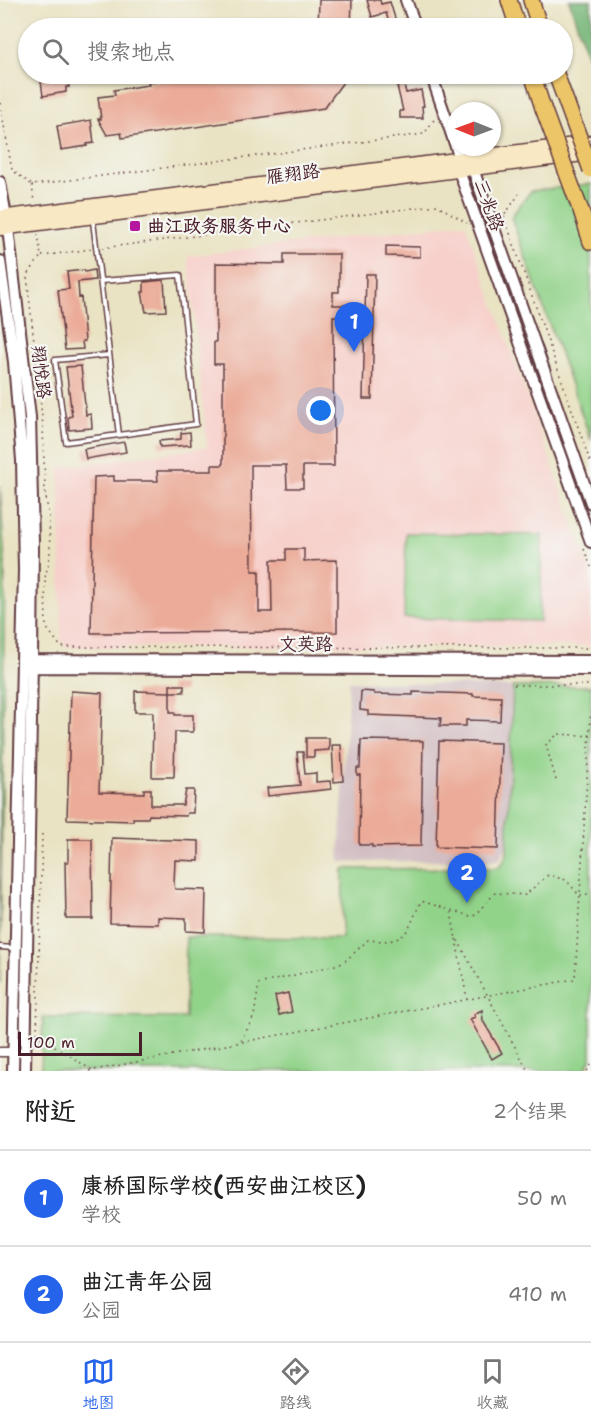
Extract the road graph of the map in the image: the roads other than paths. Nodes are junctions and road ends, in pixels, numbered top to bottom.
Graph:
1 (406, 0) edge
2 (509, 0) edge
3 (531, 0) edge
4 (412, 18) edge
5 (515, 18) edge
6 (537, 18) edge
7 (434, 84) edge
8 (535, 84) edge
9 (560, 84) edge
10 (447, 123) edge
11 (591, 142) edge
12 (501, 151) edge
13 (591, 154) edge
14 (458, 156) edge
15 (473, 169) junction
16 (591, 170) edge
17 (0, 182) edge
18 (580, 208) junction
19 (92, 217) junction
20 (3, 222) edge
21 (591, 235) edge
22 (591, 242) edge
23 (0, 261) edge
24 (101, 281) junction
25 (110, 355) junction
26 (119, 435) junction
27 (591, 503) edge
28 (587, 543) edge
29 (591, 662) edge
30 (27, 664) junction
31 (591, 670) edge
32 (0, 947) edge
33 (16, 948) junction
34 (0, 1052) edge
35 (13, 1052) junction
36 (25, 1052) junction
37 (13, 1071) edge
38 (25, 1071) edge

1 - 4 street
2 - 5 highway
3 - 6 highway
7 - 10 street, 三兆路
8 - 18 highway, bridge
9 - 16 highway, bridge
11 - 12 main road, 雁翔路
13 - 15 main road, 雁翔路
14 - 15 main road, 雁翔路
14 - 19 main road, 雁翔路
14 - 20 main road, 雁翔路
14 - 28 street, 三兆路
15 - 27 street, 三兆路
17 - 20 street, 翔悦路
18 - 21 highway
18 - 22 highway
19 - 20 main road, 雁翔路
19 - 24 lane
20 - 30 street, 翔悦路
23 - 30 street, 翔悦路
24 - 25 lane
24 - 26 lane
25 - 26 lane
25 - 26 lane
29 - 30 street, 文英路
30 - 31 street, 文英路
30 - 33 street, 翔悦路
30 - 36 street, 翔悦路
32 - 33 lane
33 - 35 street, 翔悦路
34 - 35 street
35 - 36 street
35 - 37 street, 翔悦路
36 - 38 street, 翔悦路

